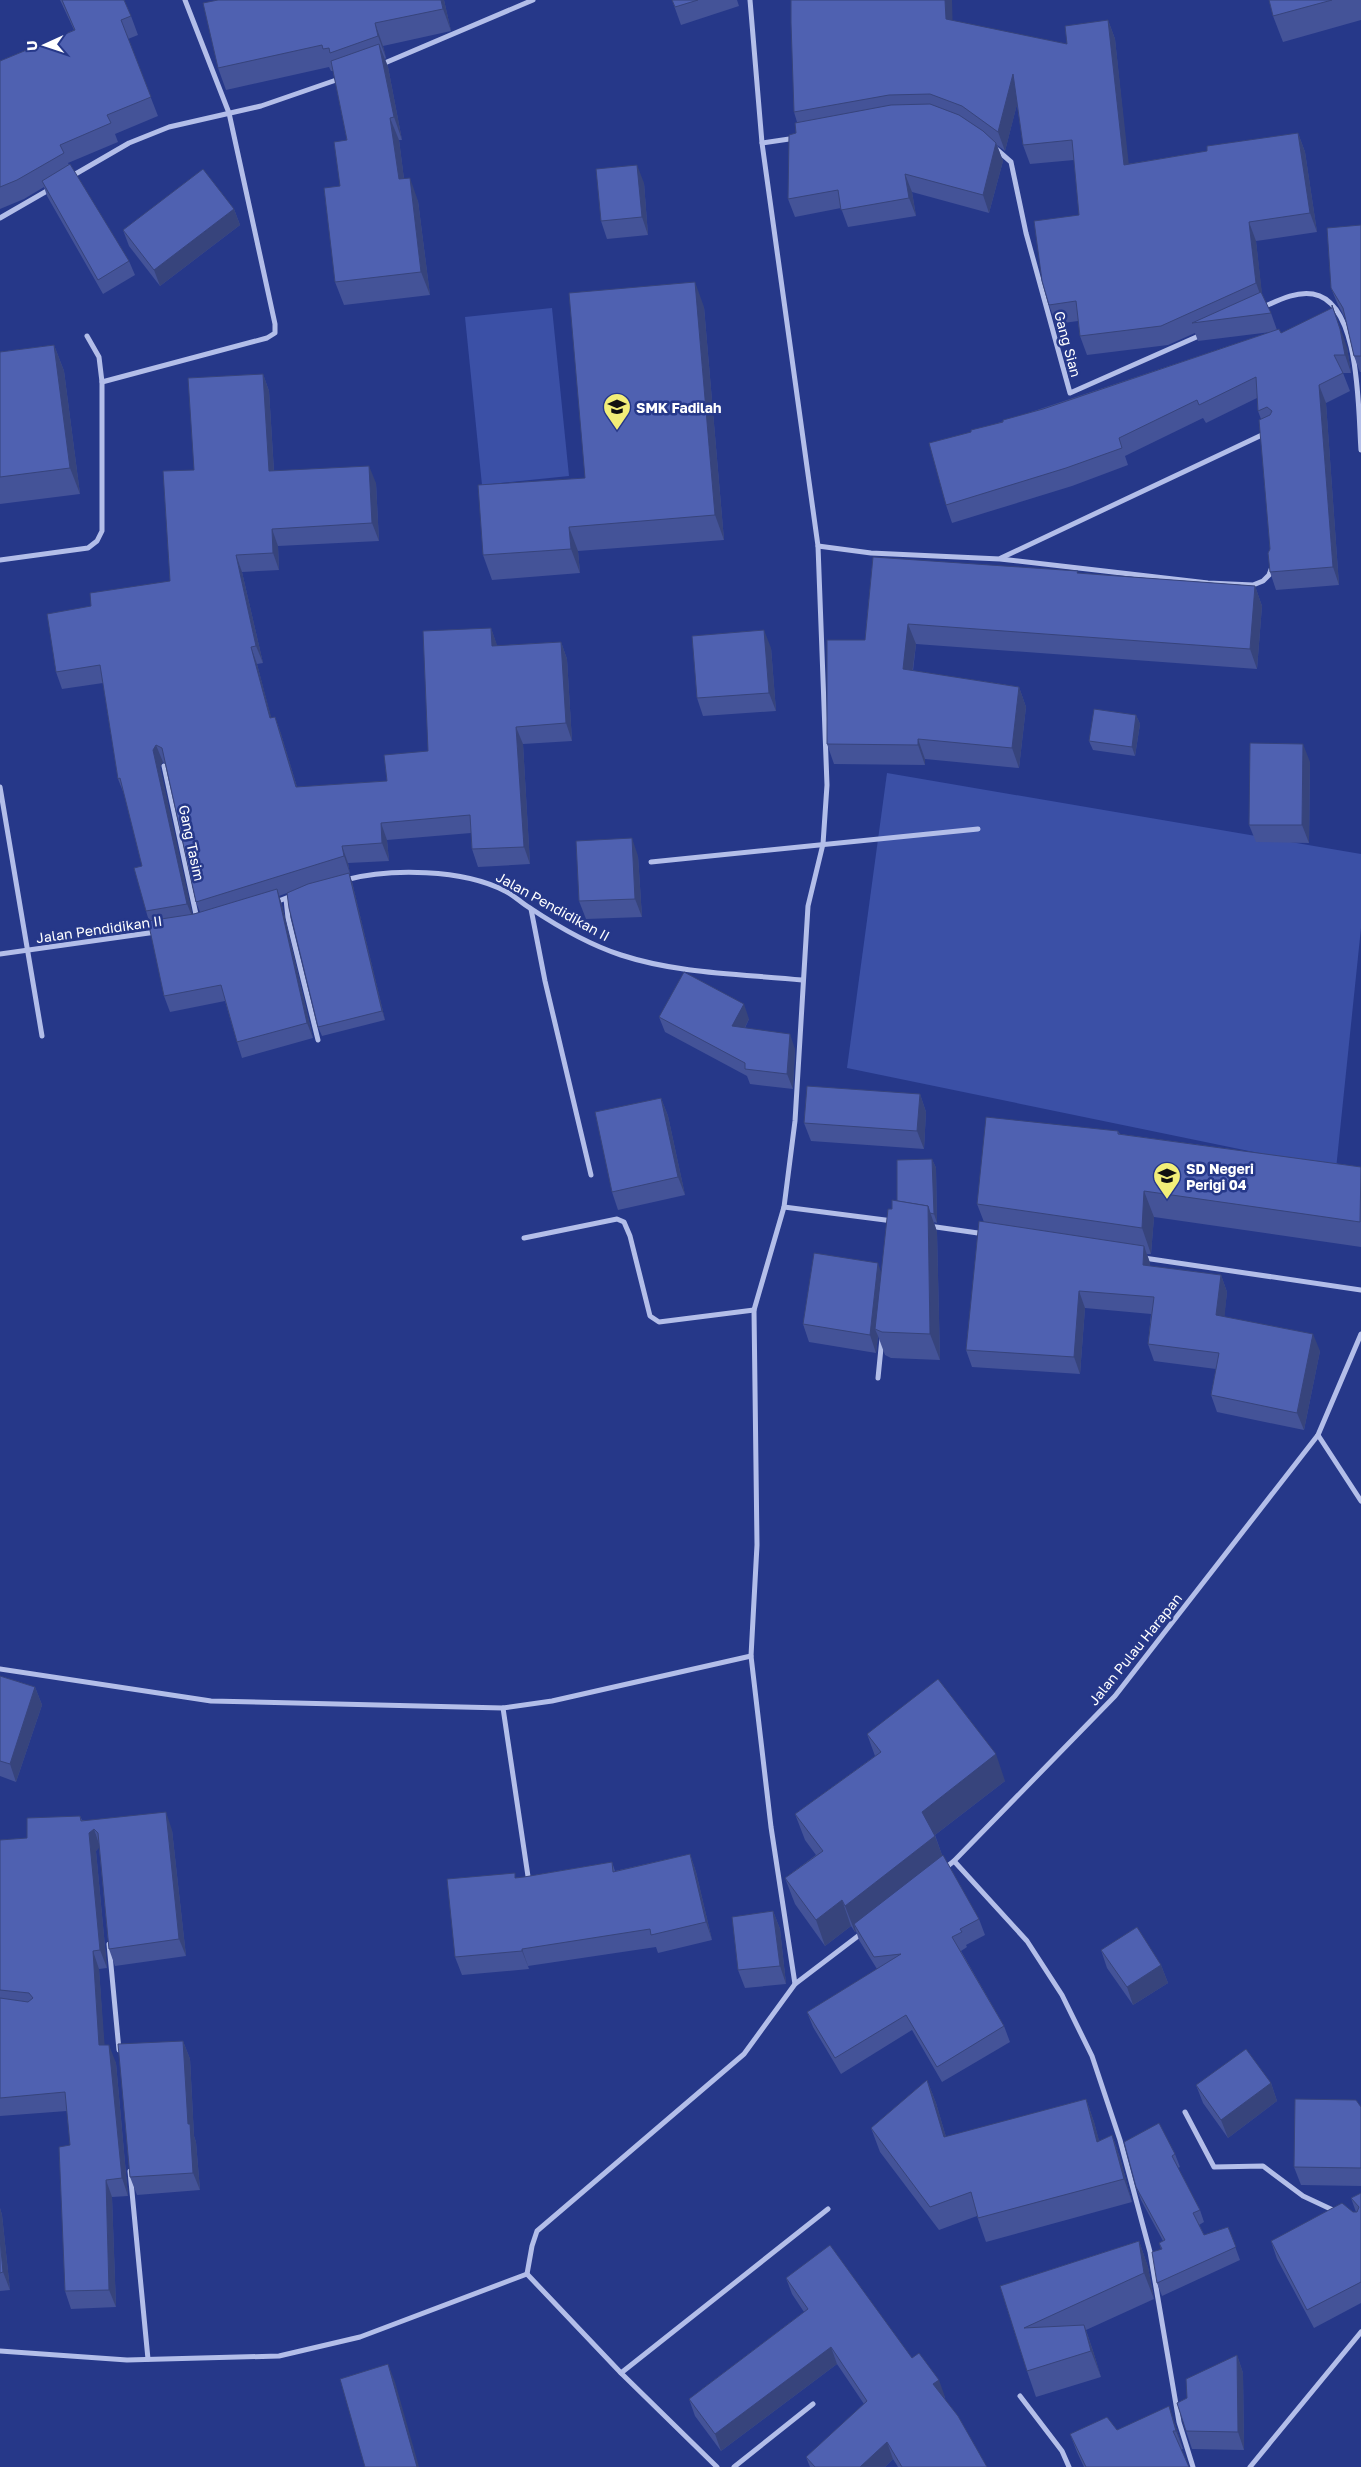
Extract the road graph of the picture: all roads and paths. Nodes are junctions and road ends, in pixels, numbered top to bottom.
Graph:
1 (185, 0) edge
2 (533, 0) edge
3 (750, 0) edge
4 (374, 67) edge
5 (347, 76) edge
6 (229, 113) junction
7 (801, 136) edge
8 (762, 144) junction
9 (992, 145) edge
10 (64, 181) edge
11 (56, 185) edge
12 (0, 218) edge
13 (1257, 310) edge
14 (1204, 334) edge
15 (87, 336) dead end
16 (102, 382) junction
17 (1267, 433) edge
18 (1260, 437) junction
19 (1261, 446) edge
20 (1361, 450) edge
21 (818, 546) junction
22 (1000, 559) junction
23 (0, 560) edge
24 (1272, 561) edge
25 (164, 766) edge
26 (0, 788) edge
27 (978, 829) dead end
28 (823, 844) junction
29 (651, 862) dead end
30 (339, 881) edge
31 (302, 892) edge
32 (286, 899) junction
33 (268, 904) edge
34 (531, 909) junction
35 (199, 925) edge
36 (160, 932) edge
37 (26, 950) junction
38 (0, 954) edge
39 (802, 980) junction
40 (42, 1036) dead end
41 (318, 1040) dead end
42 (591, 1174) dead end
43 (784, 1207) junction
44 (924, 1225) edge
45 (894, 1231) edge
46 (992, 1236) edge
47 (524, 1238) dead end
48 (1138, 1257) edge
49 (1361, 1290) edge
50 (754, 1310) junction
51 (883, 1329) edge
52 (1361, 1334) edge
53 (878, 1378) dead end
54 (1318, 1435) junction
55 (1361, 1501) edge
56 (751, 1656) junction
57 (0, 1669) edge
58 (503, 1708) junction
59 (954, 1861) junction
60 (939, 1873) edge
61 (530, 1890) edge
62 (871, 1926) edge
63 (108, 1940) edge
64 (795, 1984) junction
65 (120, 2058) edge
66 (1185, 2112) dead end
67 (130, 2167) edge
68 (828, 2209) dead end
69 (1342, 2214) edge
70 (527, 2274) junction
71 (1361, 2332) edge
72 (0, 2351) edge
73 (148, 2360) junction
74 (621, 2373) junction
75 (1020, 2396) dead end
76 (812, 2404) dead end
77 (717, 2467) edge
78 (734, 2467) edge
79 (1070, 2467) edge
80 (1193, 2467) edge
81 (1250, 2467) edge

1 - 6 street
2 - 4 street
3 - 8 street
5 - 6 street
6 - 10 street
6 - 16 street
7 - 8 street
8 - 21 street
9 - 14 street, Gang Sian
11 - 12 street
13 - 20 street
15 - 16 street
16 - 23 street
17 - 18 street
18 - 19 street
18 - 22 street
21 - 22 street
21 - 28 street
22 - 24 street
25 - 35 street, Gang Tasim
26 - 37 street
27 - 28 street
28 - 29 street
28 - 39 street
30 - 34 street, Jalan Pendidikan II
31 - 32 street
32 - 33 street
32 - 41 street
34 - 39 street, Jalan Pendidikan II
34 - 42 street
36 - 37 street, Jalan Pendidikan II
37 - 38 street, Jalan Pendidikan II
37 - 40 street
39 - 43 street
43 - 45 street
43 - 50 street
44 - 46 street
47 - 50 street
48 - 49 street
50 - 56 street
51 - 53 street
52 - 54 street, Jalan Pulau Harapan
54 - 55 street
54 - 59 street, Jalan Pulau Harapan
56 - 58 street
56 - 64 street
57 - 58 street
58 - 61 street
59 - 60 street, Jalan Pulau Harapan
59 - 80 street
62 - 64 street
63 - 65 street
64 - 70 street
66 - 69 street
67 - 73 street
68 - 74 street
70 - 73 street
70 - 74 street
71 - 81 street
72 - 73 street
74 - 77 street
75 - 79 street
76 - 78 street

